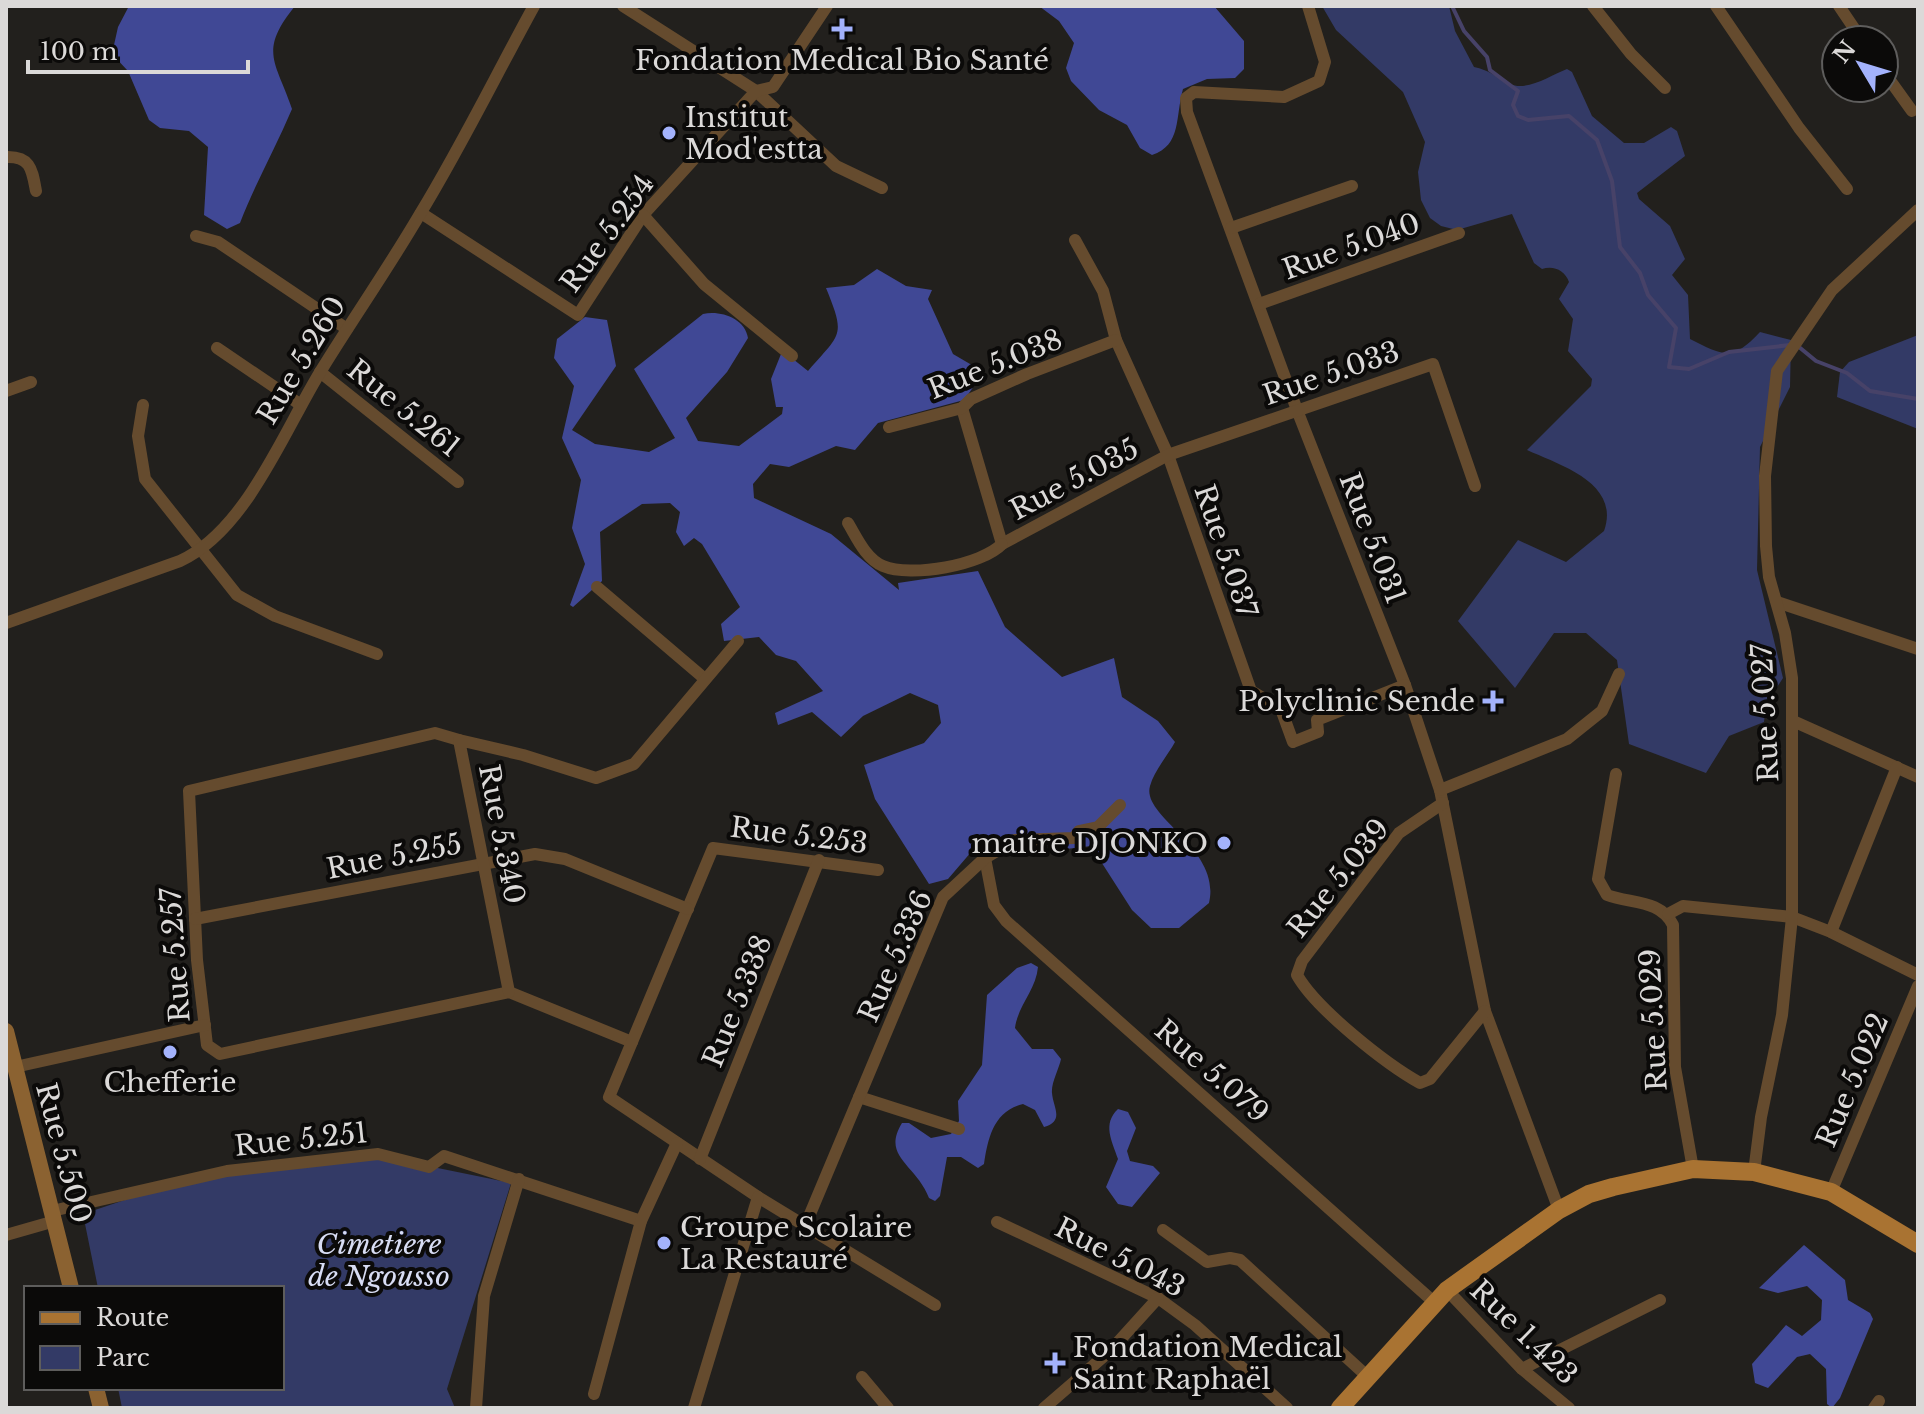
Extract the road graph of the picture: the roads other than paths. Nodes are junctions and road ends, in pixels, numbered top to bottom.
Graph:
1 (534, 6) edge
2 (623, 6) edge
3 (827, 6) edge
4 (1308, 6) edge
5 (1593, 6) edge
6 (1716, 6) edge
7 (1839, 6) edge
8 (1851, 24) edge
9 (1665, 88) dead end
10 (756, 91) junction
11 (1900, 94) edge
12 (1912, 111) dead end
13 (6, 157) edge
14 (1352, 186) dead end
15 (882, 188) dead end
16 (1847, 189) dead end
17 (36, 191) dead end
18 (1918, 210) edge
19 (421, 213) junction
20 (643, 215) junction
21 (1231, 228) junction
22 (1459, 233) dead end
23 (196, 236) dead end
24 (1075, 240) dead end
25 (1259, 304) junction
26 (347, 329) junction
27 (1116, 340) junction
28 (217, 348) dead end
29 (792, 356) dead end
30 (320, 372) junction
31 (31, 382) dead end
32 (6, 391) edge
33 (143, 405) dead end
34 (301, 405) junction
35 (962, 408) junction
36 (1297, 410) junction
37 (889, 427) dead end
38 (1168, 455) junction
39 (458, 482) dead end
40 (1475, 486) dead end
41 (848, 523) dead end
42 (1002, 544) junction
43 (203, 549) junction
44 (597, 587) dead end
45 (1777, 602) junction
46 (6, 623) edge
47 (738, 641) dead end
48 (1918, 649) edge
49 (377, 654) dead end
50 (1619, 674) dead end
51 (705, 679) junction
52 (1405, 685) junction
53 (1793, 721) junction
54 (459, 740) junction
55 (1897, 767) junction
56 (1616, 774) dead end
57 (1918, 777) edge
58 (1441, 797) junction
59 (1120, 805) dead end
60 (985, 858) junction
61 (819, 860) junction
62 (483, 864) junction
63 (878, 870) dead end
64 (688, 909) junction
65 (1668, 914) junction
66 (1792, 917) junction
67 (195, 919) junction
68 (1831, 932) junction
69 (1918, 975) edge
70 (1918, 986) edge
71 (509, 992) junction
72 (1485, 1011) junction
73 (205, 1025) junction
74 (6, 1031) edge
75 (632, 1042) junction
76 (15, 1067) junction
77 (859, 1097) junction
78 (959, 1129) dead end
79 (677, 1143) junction
80 (700, 1159) junction
81 (1693, 1169) junction
82 (1754, 1172) junction
83 (519, 1179) junction
84 (1831, 1192) junction
85 (758, 1197) junction
86 (1559, 1210) junction
87 (53, 1216) junction
88 (641, 1221) junction
89 (997, 1222) dead end
90 (805, 1226) junction
91 (1163, 1230) dead end
92 (6, 1235) edge
93 (1918, 1244) edge
94 (70, 1286) edge
95 (1441, 1297) junction
96 (1158, 1298) junction
97 (1660, 1300) dead end
98 (935, 1305) dead end
99 (1522, 1369) junction
100 (862, 1377) dead end
101 (1368, 1377) junction
102 (594, 1394) dead end
103 (476, 1408) edge
104 (694, 1408) edge
105 (888, 1408) edge
106 (1044, 1408) edge
107 (1287, 1408) edge
108 (1340, 1408) edge
109 (1569, 1408) edge

1 - 19 street, Rue 5.260
2 - 10 street
3 - 10 street, Rue 5.254
4 - 21 street, Rue 5.031
5 - 9 street
6 - 16 street
7 - 8 street
10 - 15 street
10 - 20 street, Rue 5.254
11 - 12 street
13 - 17 street
14 - 21 street
18 - 45 street, Rue 5.027
19 - 20 street, Rue 5.254
19 - 26 street, Rue 5.260
20 - 29 street
21 - 25 street, Rue 5.031
22 - 25 street, Rue 5.040
23 - 26 street
24 - 27 street, Rue 5.037
25 - 36 street, Rue 5.031
26 - 30 street, Rue 5.260
27 - 35 street, Rue 5.038
27 - 38 street, Rue 5.037
28 - 34 street
30 - 34 street, Rue 5.260
30 - 39 street, Rue 5.261
31 - 32 street
33 - 43 street
34 - 43 street, Rue 5.260
35 - 37 street, Rue 5.038
35 - 42 street, Rue 5.035
36 - 38 street, Rue 5.033
36 - 40 street, Rue 5.033
36 - 52 street, Rue 5.031
38 - 42 street, Rue 5.035
38 - 52 street, Rue 5.037
41 - 42 street, Rue 5.035
43 - 46 street, Rue 5.260
43 - 49 street
44 - 51 street
45 - 48 street
45 - 53 street, Rue 5.027
47 - 51 street, Rue 5.340
50 - 58 street
51 - 54 street, Rue 5.340
52 - 58 street, Rue 5.031
53 - 55 street
53 - 66 street, Rue 5.027
54 - 62 street, Rue 5.340
54 - 67 street, Rue 5.257
55 - 57 street
55 - 68 street
56 - 65 street, Rue 5.029
58 - 72 street, Rue 5.031
58 - 72 street, Rue 5.039
59 - 60 street, Rue 5.336
60 - 77 street, Rue 5.336
60 - 95 street, Rue 5.079
61 - 63 street, Rue 5.253
61 - 64 street, Rue 5.253
61 - 80 street, Rue 5.338
62 - 64 street, Rue 5.255
62 - 67 street, Rue 5.255
62 - 71 street, Rue 5.340
64 - 75 street
65 - 66 street
65 - 81 street, Rue 5.029
66 - 68 street
66 - 82 street, Rue 5.027
67 - 73 street, Rue 5.257
68 - 69 street
70 - 84 street, Rue 5.022
71 - 73 street, Rue 5.257
71 - 75 street
72 - 86 street, Rue 5.031
73 - 76 street
74 - 76 main road, Rue 5.500
75 - 79 street
76 - 87 main road, Rue 5.500
77 - 78 street
77 - 90 street, Rue 5.336
79 - 80 street
79 - 88 street
80 - 85 street
81 - 82 main road
81 - 86 main road
82 - 84 main road
83 - 87 street, Rue 5.251
83 - 88 street, Rue 5.251
83 - 103 street
84 - 93 main road
85 - 90 street
85 - 104 street
86 - 95 main road
87 - 92 street
87 - 94 main road, Rue 5.500
88 - 102 street
89 - 96 street, Rue 5.043
90 - 98 street
91 - 101 street
95 - 99 street, Rue 1.423
95 - 101 main road
96 - 106 street
96 - 107 street, Rue 5.043
97 - 99 street
99 - 109 street, Rue 1.423
100 - 105 street
101 - 108 main road

